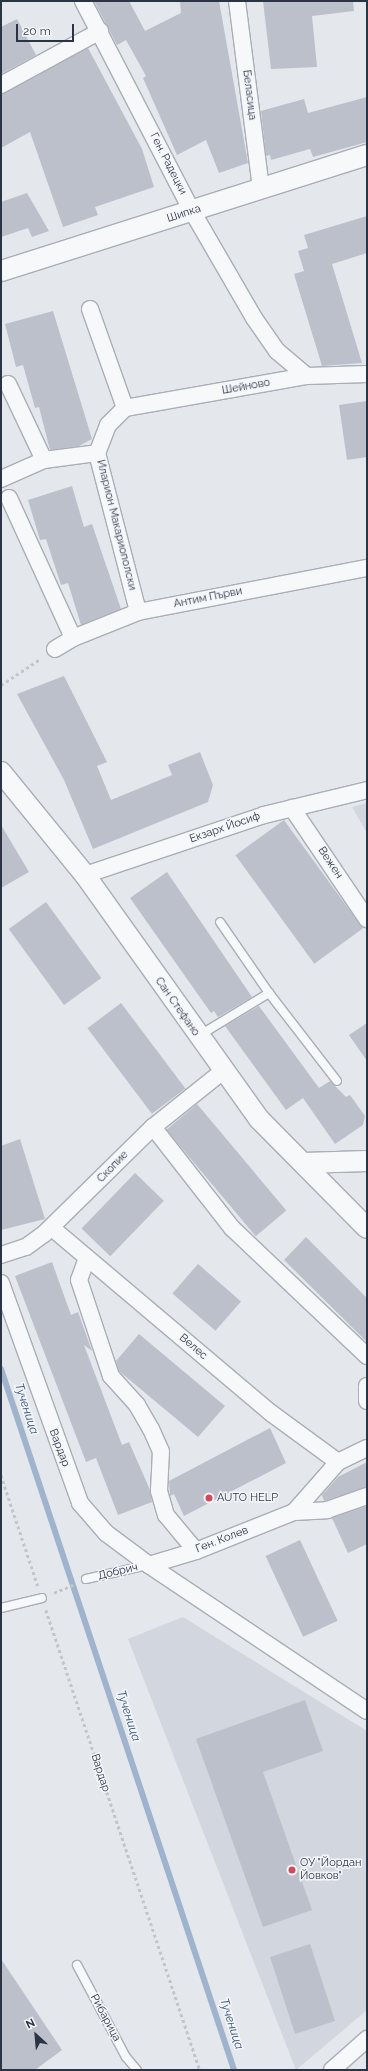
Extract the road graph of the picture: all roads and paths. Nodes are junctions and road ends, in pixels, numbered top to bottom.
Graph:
1 (83, 1) edge
2 (237, 1) edge
3 (100, 31) junction
4 (1, 85) edge
5 (367, 155) edge
6 (261, 189) junction
7 (192, 211) junction
8 (1, 271) edge
9 (90, 309) dead end
10 (367, 374) edge
11 (307, 376) junction
12 (8, 384) dead end
13 (125, 408) junction
14 (97, 453) junction
15 (44, 460) junction
16 (1, 479) edge
17 (9, 498) dead end
18 (367, 568) edge
19 (138, 612) junction
20 (73, 638) junction
21 (55, 649) joint
22 (1, 685) edge
23 (1, 772) edge
24 (367, 790) edge
25 (292, 808) junction
26 (85, 875) junction
27 (367, 919) edge
28 (220, 922) dead end
29 (269, 993) junction
30 (198, 1037) junction
31 (222, 1072) junction
32 (337, 1081) dead end
33 (153, 1127) junction
34 (367, 1161) edge
35 (304, 1163) junction
36 (52, 1228) junction
37 (367, 1228) edge
38 (1, 1254) edge
39 (87, 1258) junction
40 (1, 1283) edge
41 (367, 1356) edge
42 (367, 1386) edge
43 (367, 1401) edge
44 (367, 1448) edge
45 (338, 1462) junction
46 (1, 1475) edge
47 (367, 1496) edge
48 (294, 1512) junction
49 (196, 1551) junction
50 (149, 1565) junction
51 (86, 1580) dead end
52 (42, 1598) junction
53 (1, 1608) edge
54 (367, 1711) edge
55 (77, 1964) dead end
56 (367, 2039) edge
57 (137, 2070) edge
58 (200, 2070) edge
59 (332, 2070) edge

1 - 3 street, Ген. Радецки
2 - 6 street, Беласица
3 - 4 street
3 - 7 street, Ген. Радецки
5 - 6 street, Шипка
6 - 7 street, Шипка
7 - 8 street, Шипка
7 - 11 street, Ген. Радецки
9 - 13 street
10 - 11 street, Шейново
11 - 13 street, Шейново
12 - 15 street
13 - 14 street, Иларион Макариополски
14 - 15 street
14 - 19 street, Иларион Макариополски
15 - 16 street
17 - 20 street
18 - 19 street, Антим Първи
19 - 20 street, Антим Първи
20 - 21 street, Антим Първи
21 - 22 path
23 - 26 street, Сан Стефано
24 - 25 street, Екзарх Йосиф
25 - 26 street, Екзарх Йосиф
25 - 27 street, Вежен
26 - 30 street, Сан Стефано
28 - 29 lane
29 - 30 lane
29 - 32 lane
30 - 31 street, Сан Стефано
31 - 33 street, Скопие
31 - 35 street, Сан Стефано
33 - 36 street, Скопие
33 - 41 street
34 - 35 street
35 - 37 street, Сан Стефано
36 - 38 street, Скопие
36 - 39 street, Велес
39 - 45 street, Велес
39 - 49 street
40 - 50 street, Вардар
42 - 43 street
44 - 45 street, Ген. Колев
45 - 48 street, Ген. Колев
46 - 52 path, Вардар
47 - 48 street, Ген. Колев
48 - 49 street, Ген. Колев
49 - 50 street, Ген. Колев
50 - 51 lane, Добрич
50 - 54 street, Вардар
52 - 53 lane
52 - 58 path, Вардар
55 - 57 lane, Рибарица
56 - 59 street

